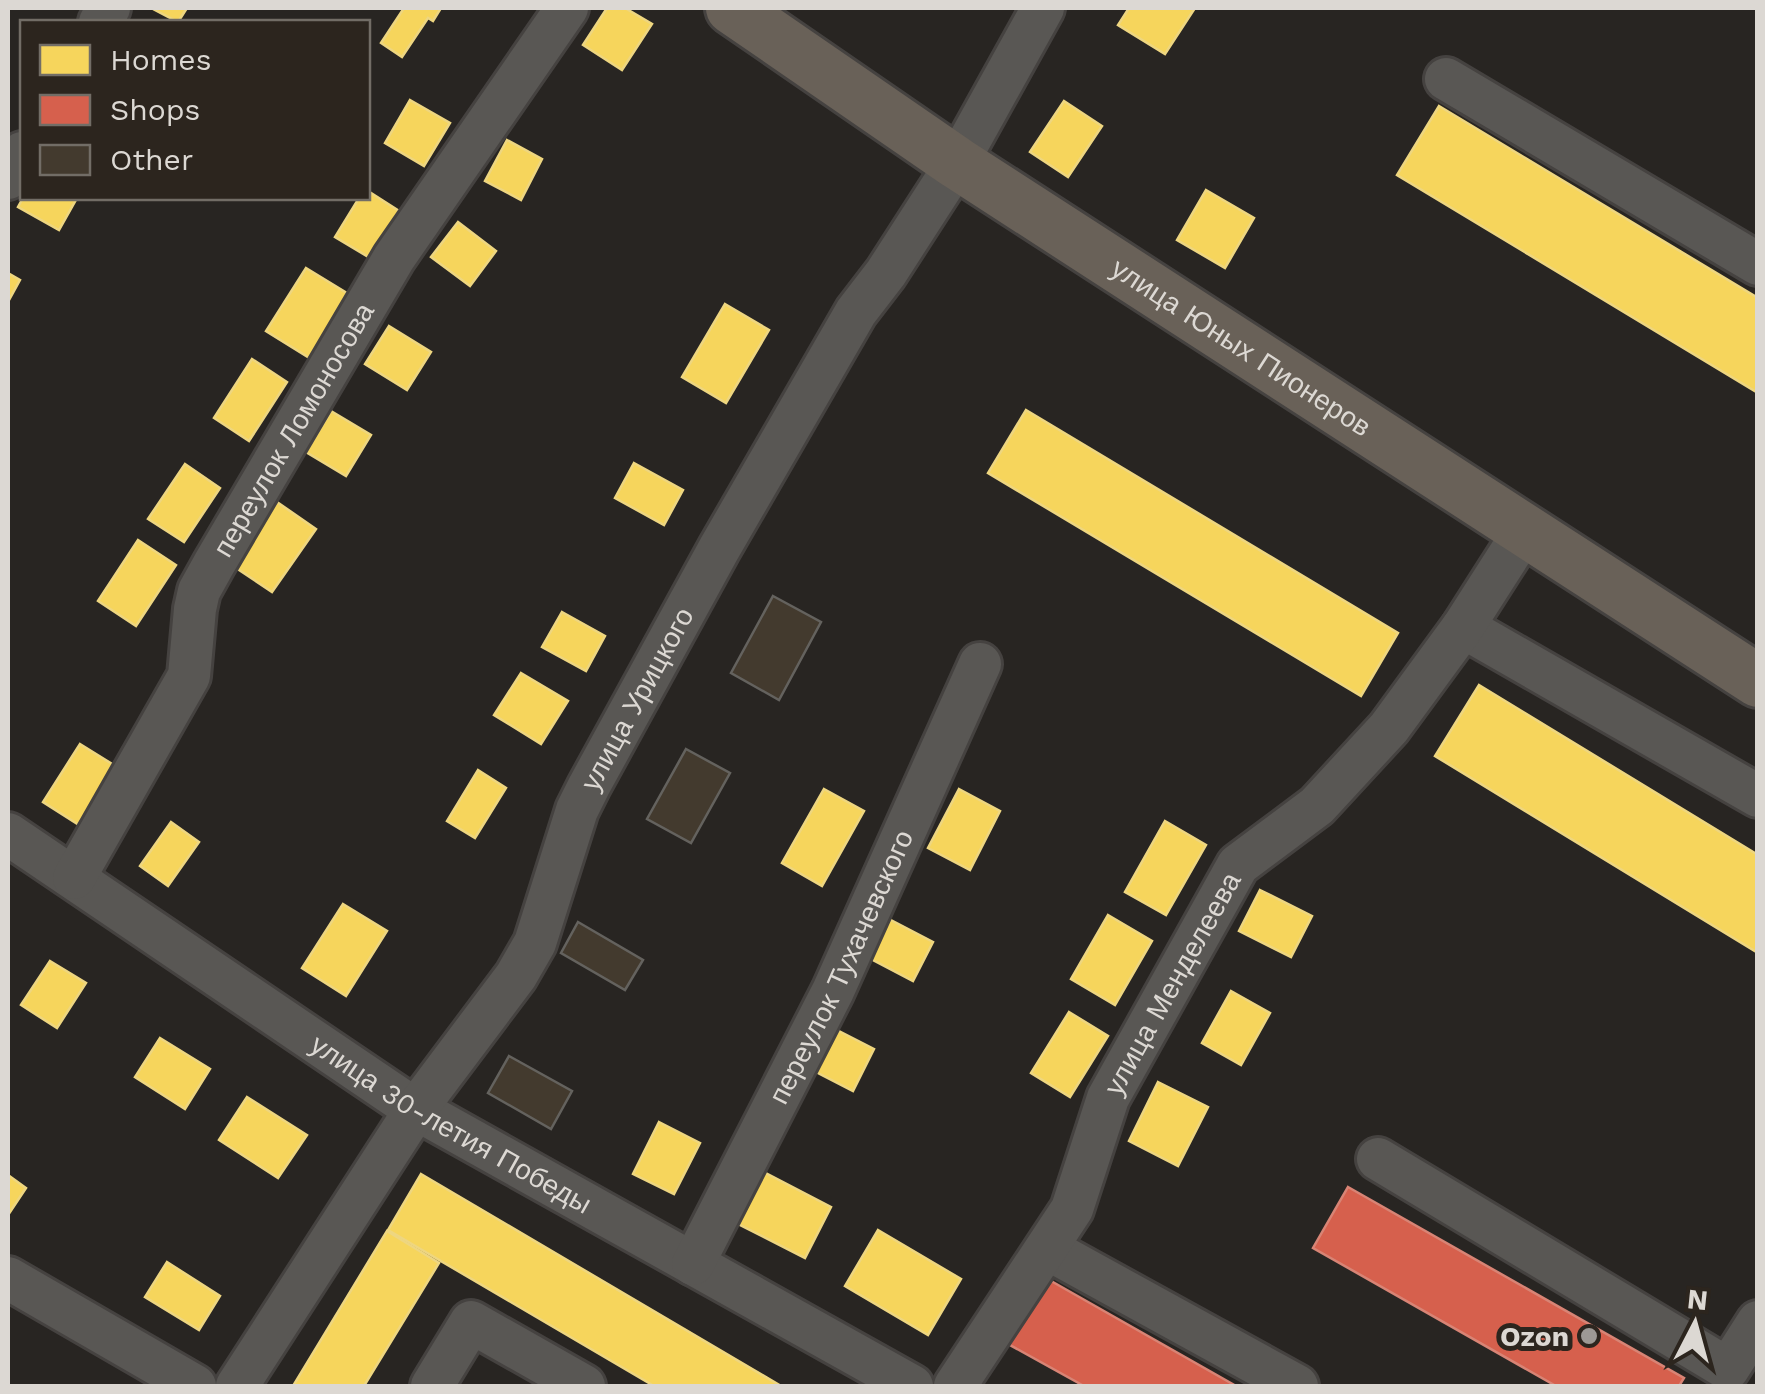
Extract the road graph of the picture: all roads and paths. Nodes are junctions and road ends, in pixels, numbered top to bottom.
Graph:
1 (567, 8) edge
2 (732, 8) edge
3 (1043, 8) edge
4 (1446, 79) dead end
5 (956, 163) junction
6 (1758, 264) edge
7 (1525, 530) junction
8 (1463, 627) junction
9 (980, 664) dead end
10 (1752, 666) edge
11 (1758, 796) edge
12 (8, 834) edge
13 (74, 878) junction
14 (416, 1109) junction
15 (1378, 1160) dead end
16 (1048, 1249) junction
17 (693, 1264) junction
18 (8, 1278) edge
19 (1758, 1322) edge
20 (194, 1386) edge
21 (237, 1386) edge
22 (432, 1386) edge
23 (584, 1386) edge
24 (912, 1386) edge
25 (955, 1386) edge
26 (1296, 1386) edge

1 - 13 street, переулок Ломоносова
2 - 5 main road, улица Юных Пионеров
3 - 5 street, улица Урицкого
4 - 6 street
5 - 7 main road, улица Юных Пионеров
5 - 14 street, улица Урицкого
7 - 8 street, улица Менделеева
7 - 10 main road, улица Юных Пионеров
8 - 11 street
8 - 16 street, улица Менделеева
9 - 17 street, переулок Тухачевского
12 - 13 street, улица 30-летия Победы
13 - 14 street, улица 30-летия Победы
14 - 17 street, улица 30-летия Победы
14 - 21 street, улица Урицкого
15 - 19 street
16 - 25 street, улица Менделеева
16 - 26 street
17 - 24 street, улица 30-летия Победы
18 - 20 street
22 - 23 street

